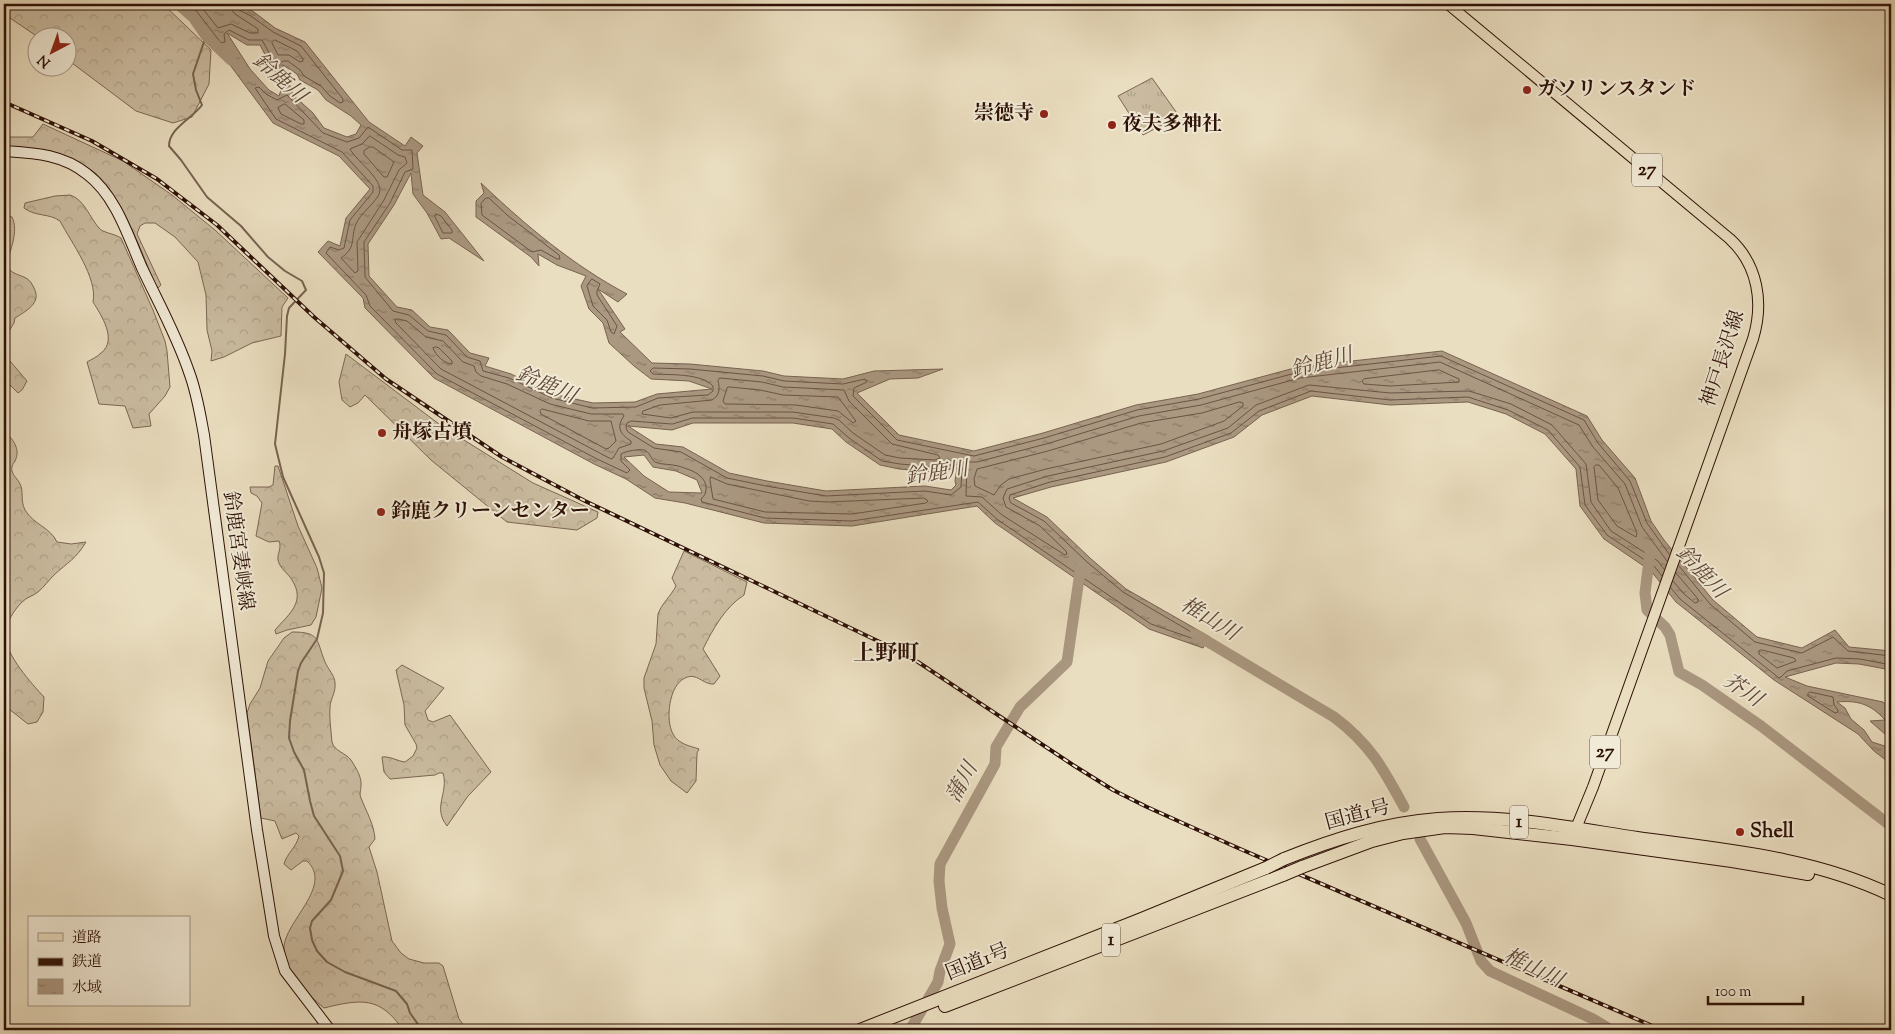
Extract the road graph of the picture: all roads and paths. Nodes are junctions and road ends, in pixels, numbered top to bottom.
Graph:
1 (1448, 4) edge
2 (4, 151) edge
3 (1574, 834) junction
4 (1891, 895) edge
5 (1891, 905) edge
6 (943, 1002) junction
7 (909, 1015) junction
8 (330, 1030) edge
9 (860, 1030) edge
10 (882, 1030) edge

1 - 3 main road, 神戸長沢線 / 27
2 - 8 main road, 鈴鹿宮妻峡線
3 - 4 highway, 国道1号 / 1
3 - 5 highway, 国道1号 / 1
3 - 6 highway, 国道1号 / 1, bridge
3 - 6 highway, 国道1号 / 1, bridge
6 - 7 highway, 国道1号 / 1
7 - 9 highway, 国道1号 / 1
7 - 10 highway, 国道1号 / 1

